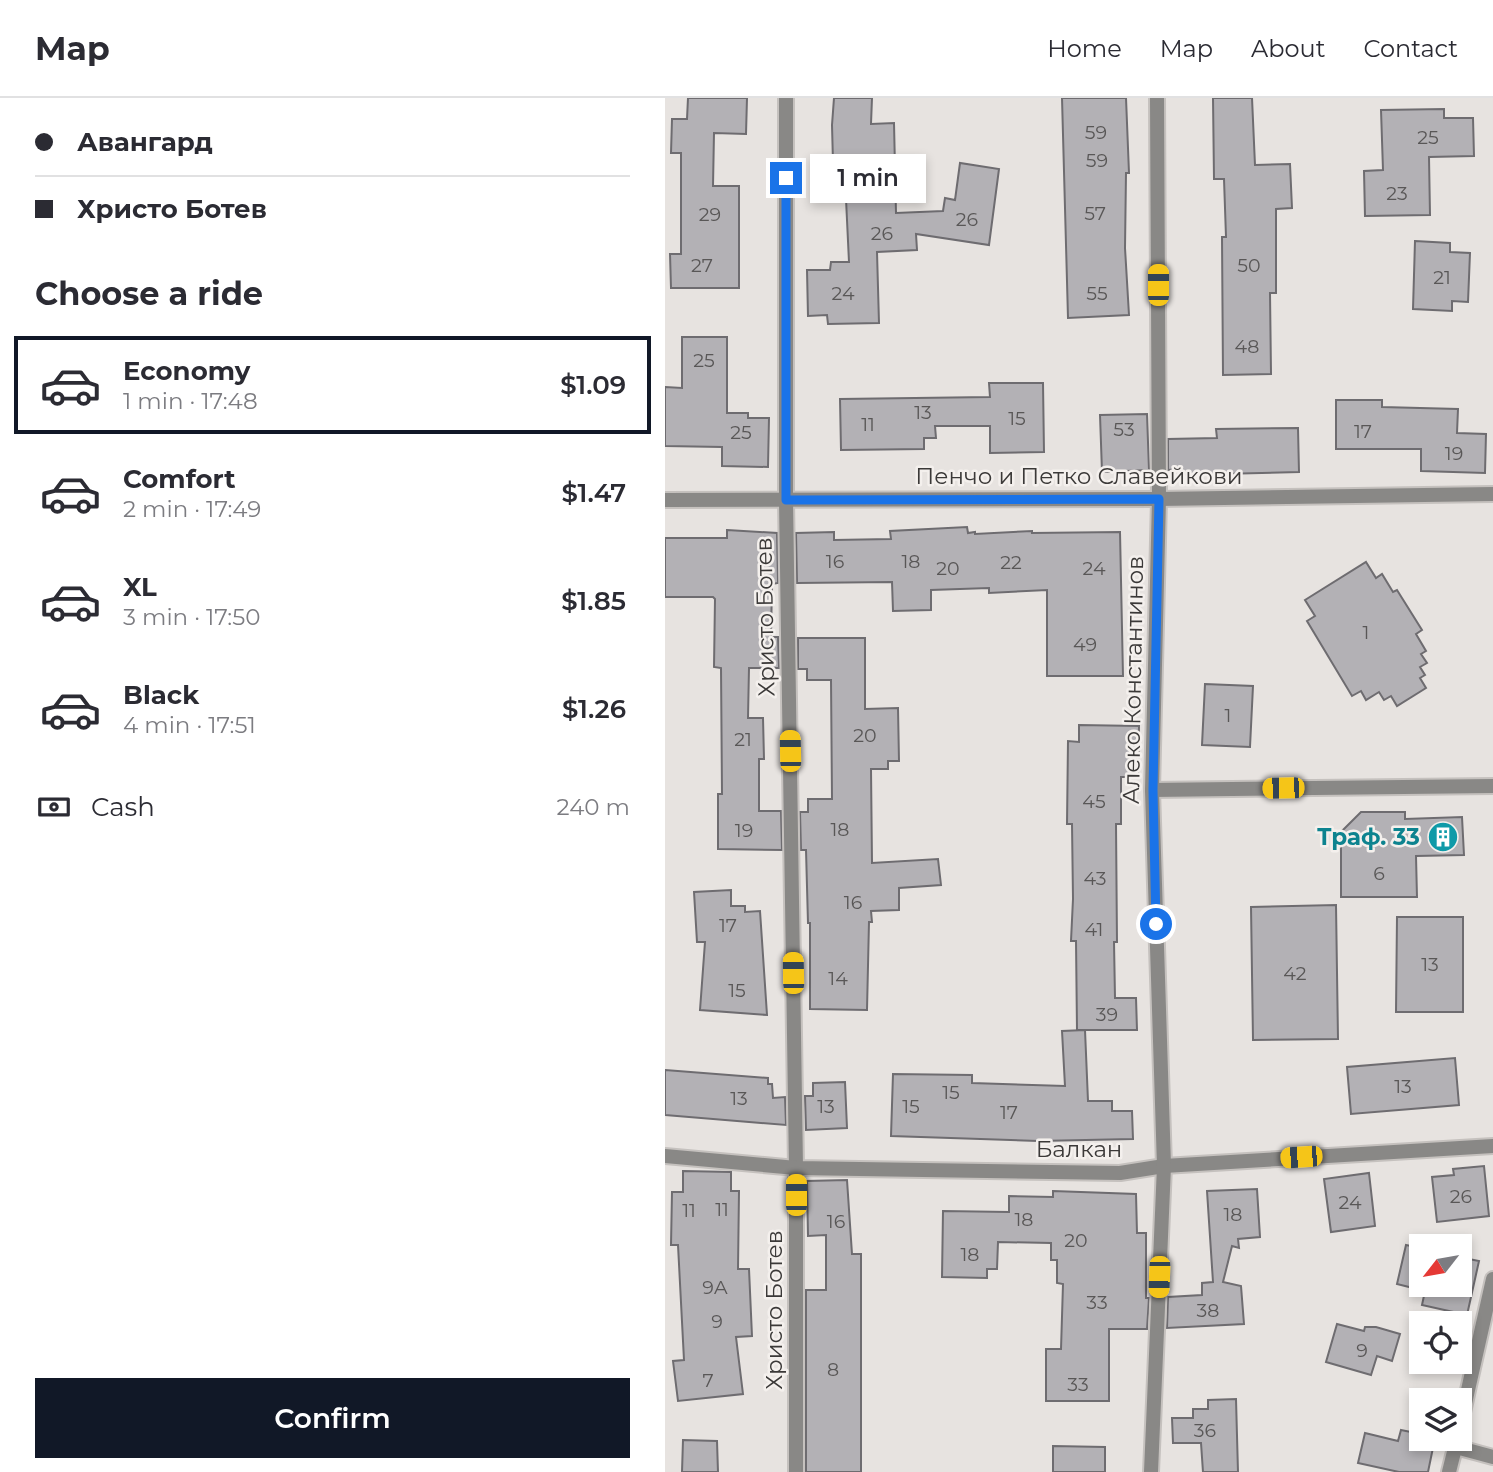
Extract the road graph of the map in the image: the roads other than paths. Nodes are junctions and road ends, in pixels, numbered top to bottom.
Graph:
1 (786, 98) edge
2 (1157, 98) edge
3 (1493, 494) edge
4 (1159, 499) junction
5 (665, 500) edge
6 (786, 500) junction
7 (1493, 786) edge
8 (1153, 790) junction
9 (1493, 1146) edge
10 (665, 1156) edge
11 (1164, 1166) junction
12 (796, 1168) junction
13 (1493, 1279) edge
14 (1468, 1388) edge
15 (1472, 1449) edge
16 (1455, 1451) edge
17 (1493, 1457) edge
18 (796, 1472) edge
19 (1151, 1472) edge
20 (1449, 1472) edge

1 - 6 street, Христо Ботев
2 - 4 street, Алеко Константинов
3 - 4 street, Пенчо и Петко Славейкови
4 - 6 street, Пенчо и Петко Славейкови
4 - 8 street, Алеко Константинов
5 - 6 street, Пенчо и Петко Славейкови
6 - 12 street, Христо Ботев
7 - 8 street
8 - 11 street, Алеко Константинов
9 - 11 street, Балкан
10 - 12 street, Балкан
11 - 12 street, Балкан
11 - 19 street, Алеко Константинов
12 - 18 street, Христо Ботев
13 - 14 street
15 - 17 street
16 - 20 street

